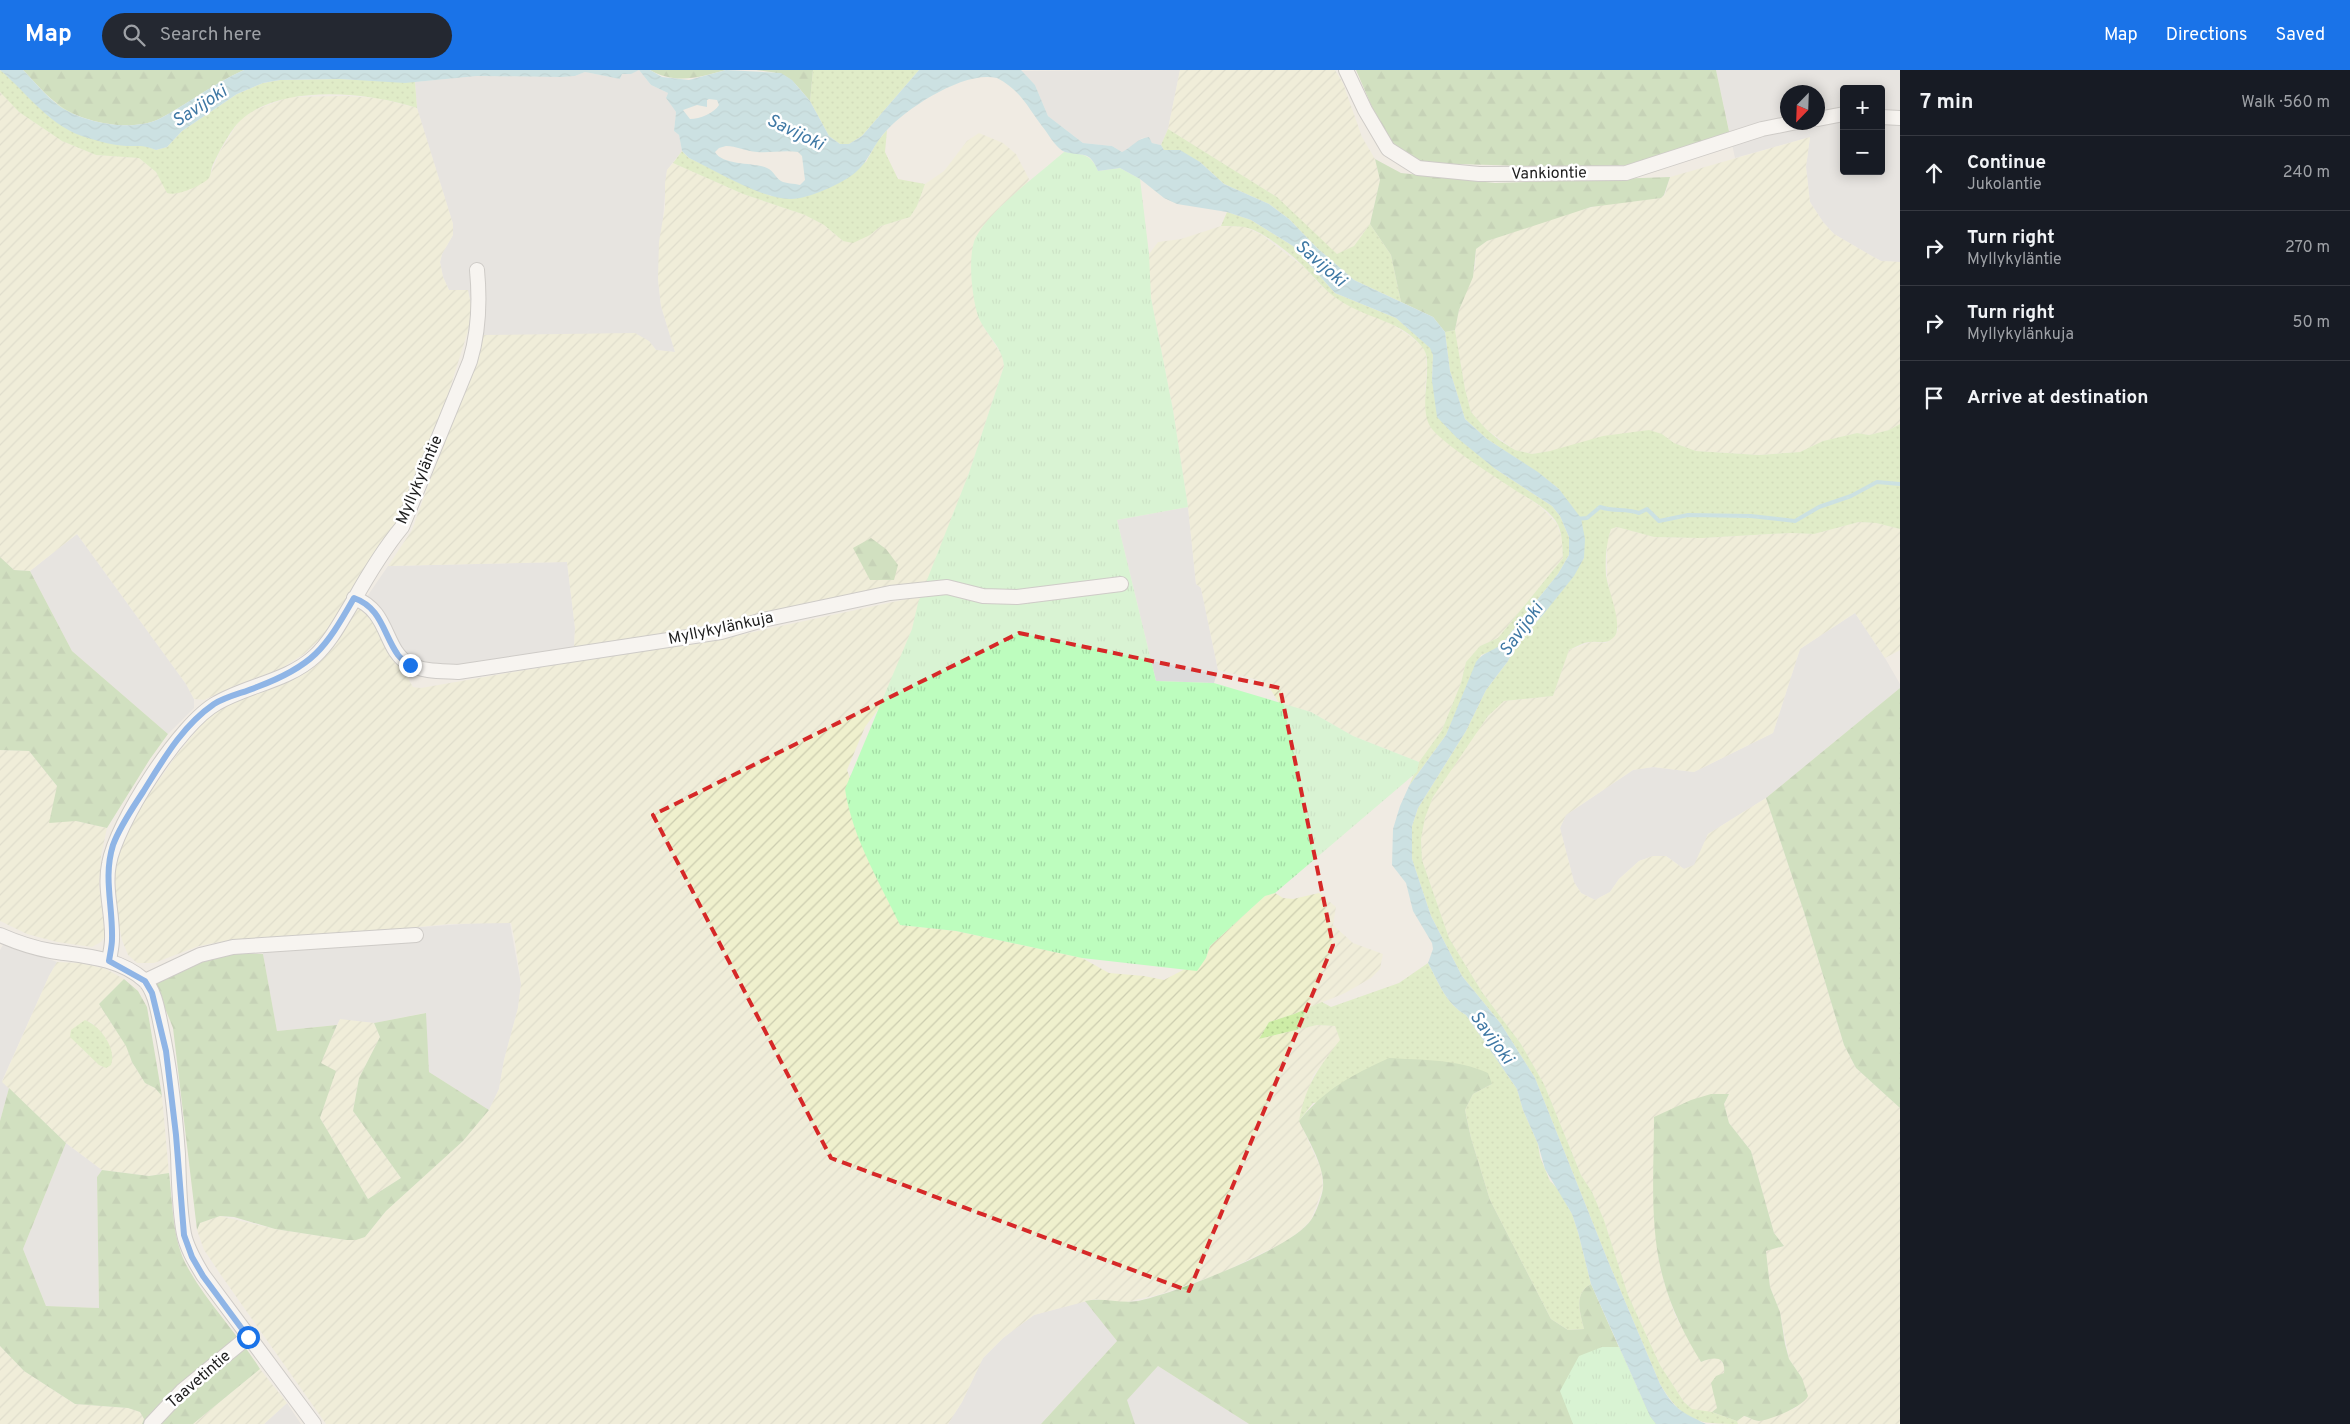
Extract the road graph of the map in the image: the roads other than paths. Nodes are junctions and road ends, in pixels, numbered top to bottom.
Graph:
1 (1346, 70) edge
2 (1840, 115) edge
3 (1885, 117) edge
4 (1825, 118) edge
5 (1900, 118) edge
6 (1780, 125) edge
7 (477, 270) dead end
8 (1121, 584) dead end
9 (354, 598) junction
10 (0, 935) edge
11 (416, 935) dead end
12 (109, 961) junction
13 (145, 981) junction
14 (248, 1337) junction
15 (151, 1424) edge
16 (314, 1424) edge

1 - 6 street, Vankiontie
2 - 4 street
3 - 5 street
7 - 9 street, Myllykyläntie
8 - 9 street, Myllykylänkuja
9 - 12 street, Myllykyläntie
10 - 12 street
11 - 13 street
12 - 13 street
13 - 14 street
14 - 15 street, Taavetintie
14 - 16 street

